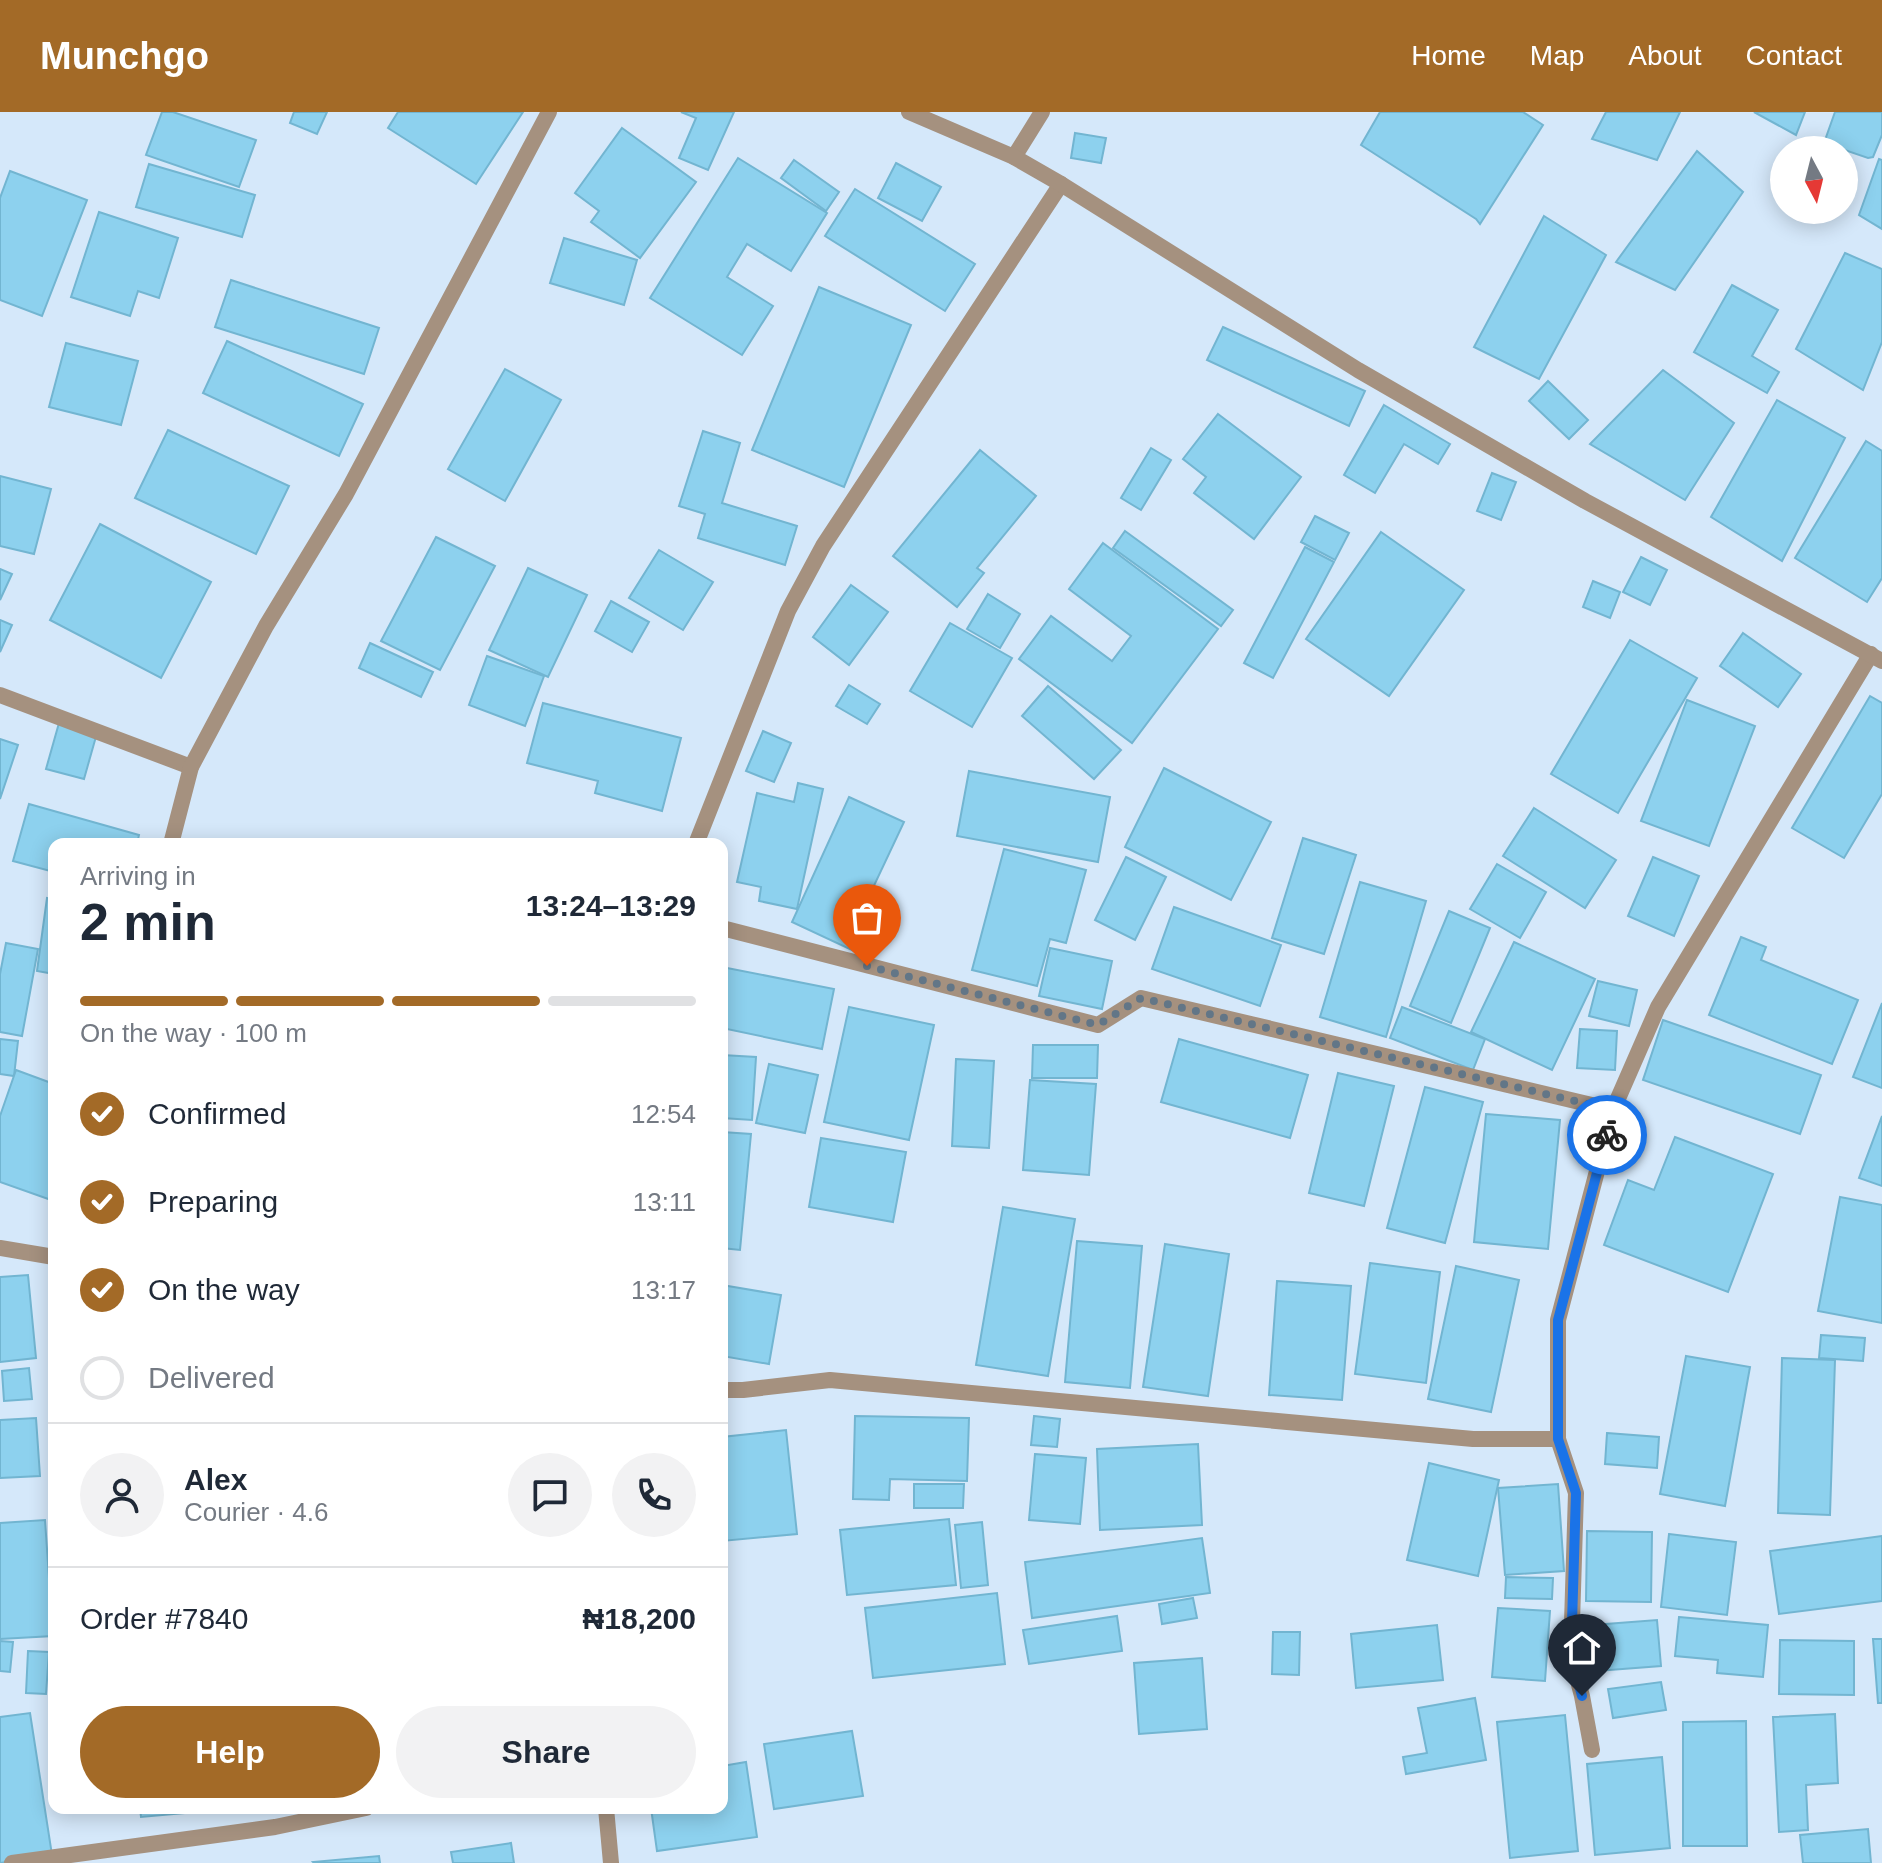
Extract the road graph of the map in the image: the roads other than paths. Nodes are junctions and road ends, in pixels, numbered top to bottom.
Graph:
1 (549, 112) edge
2 (909, 112) edge
3 (1042, 112) edge
4 (1014, 157) junction
5 (1061, 184) junction
6 (1876, 657) edge
7 (0, 695) edge
8 (191, 767) junction
9 (173, 838) edge
10 (698, 838) edge
11 (728, 930) edge
12 (1613, 1110) junction
13 (0, 1248) edge
14 (48, 1256) edge
15 (728, 1390) edge
16 (1558, 1439) junction
17 (1592, 1750) dead end
18 (337, 1814) edge
19 (607, 1814) edge
20 (12, 1863) edge
21 (611, 1863) edge

1 - 8 street
2 - 4 street
3 - 4 street
4 - 5 street
5 - 6 street
5 - 10 street
6 - 12 street
7 - 8 street
8 - 9 street
11 - 12 street
12 - 16 street
13 - 14 street
15 - 16 street
16 - 17 street
18 - 20 street
19 - 21 street

